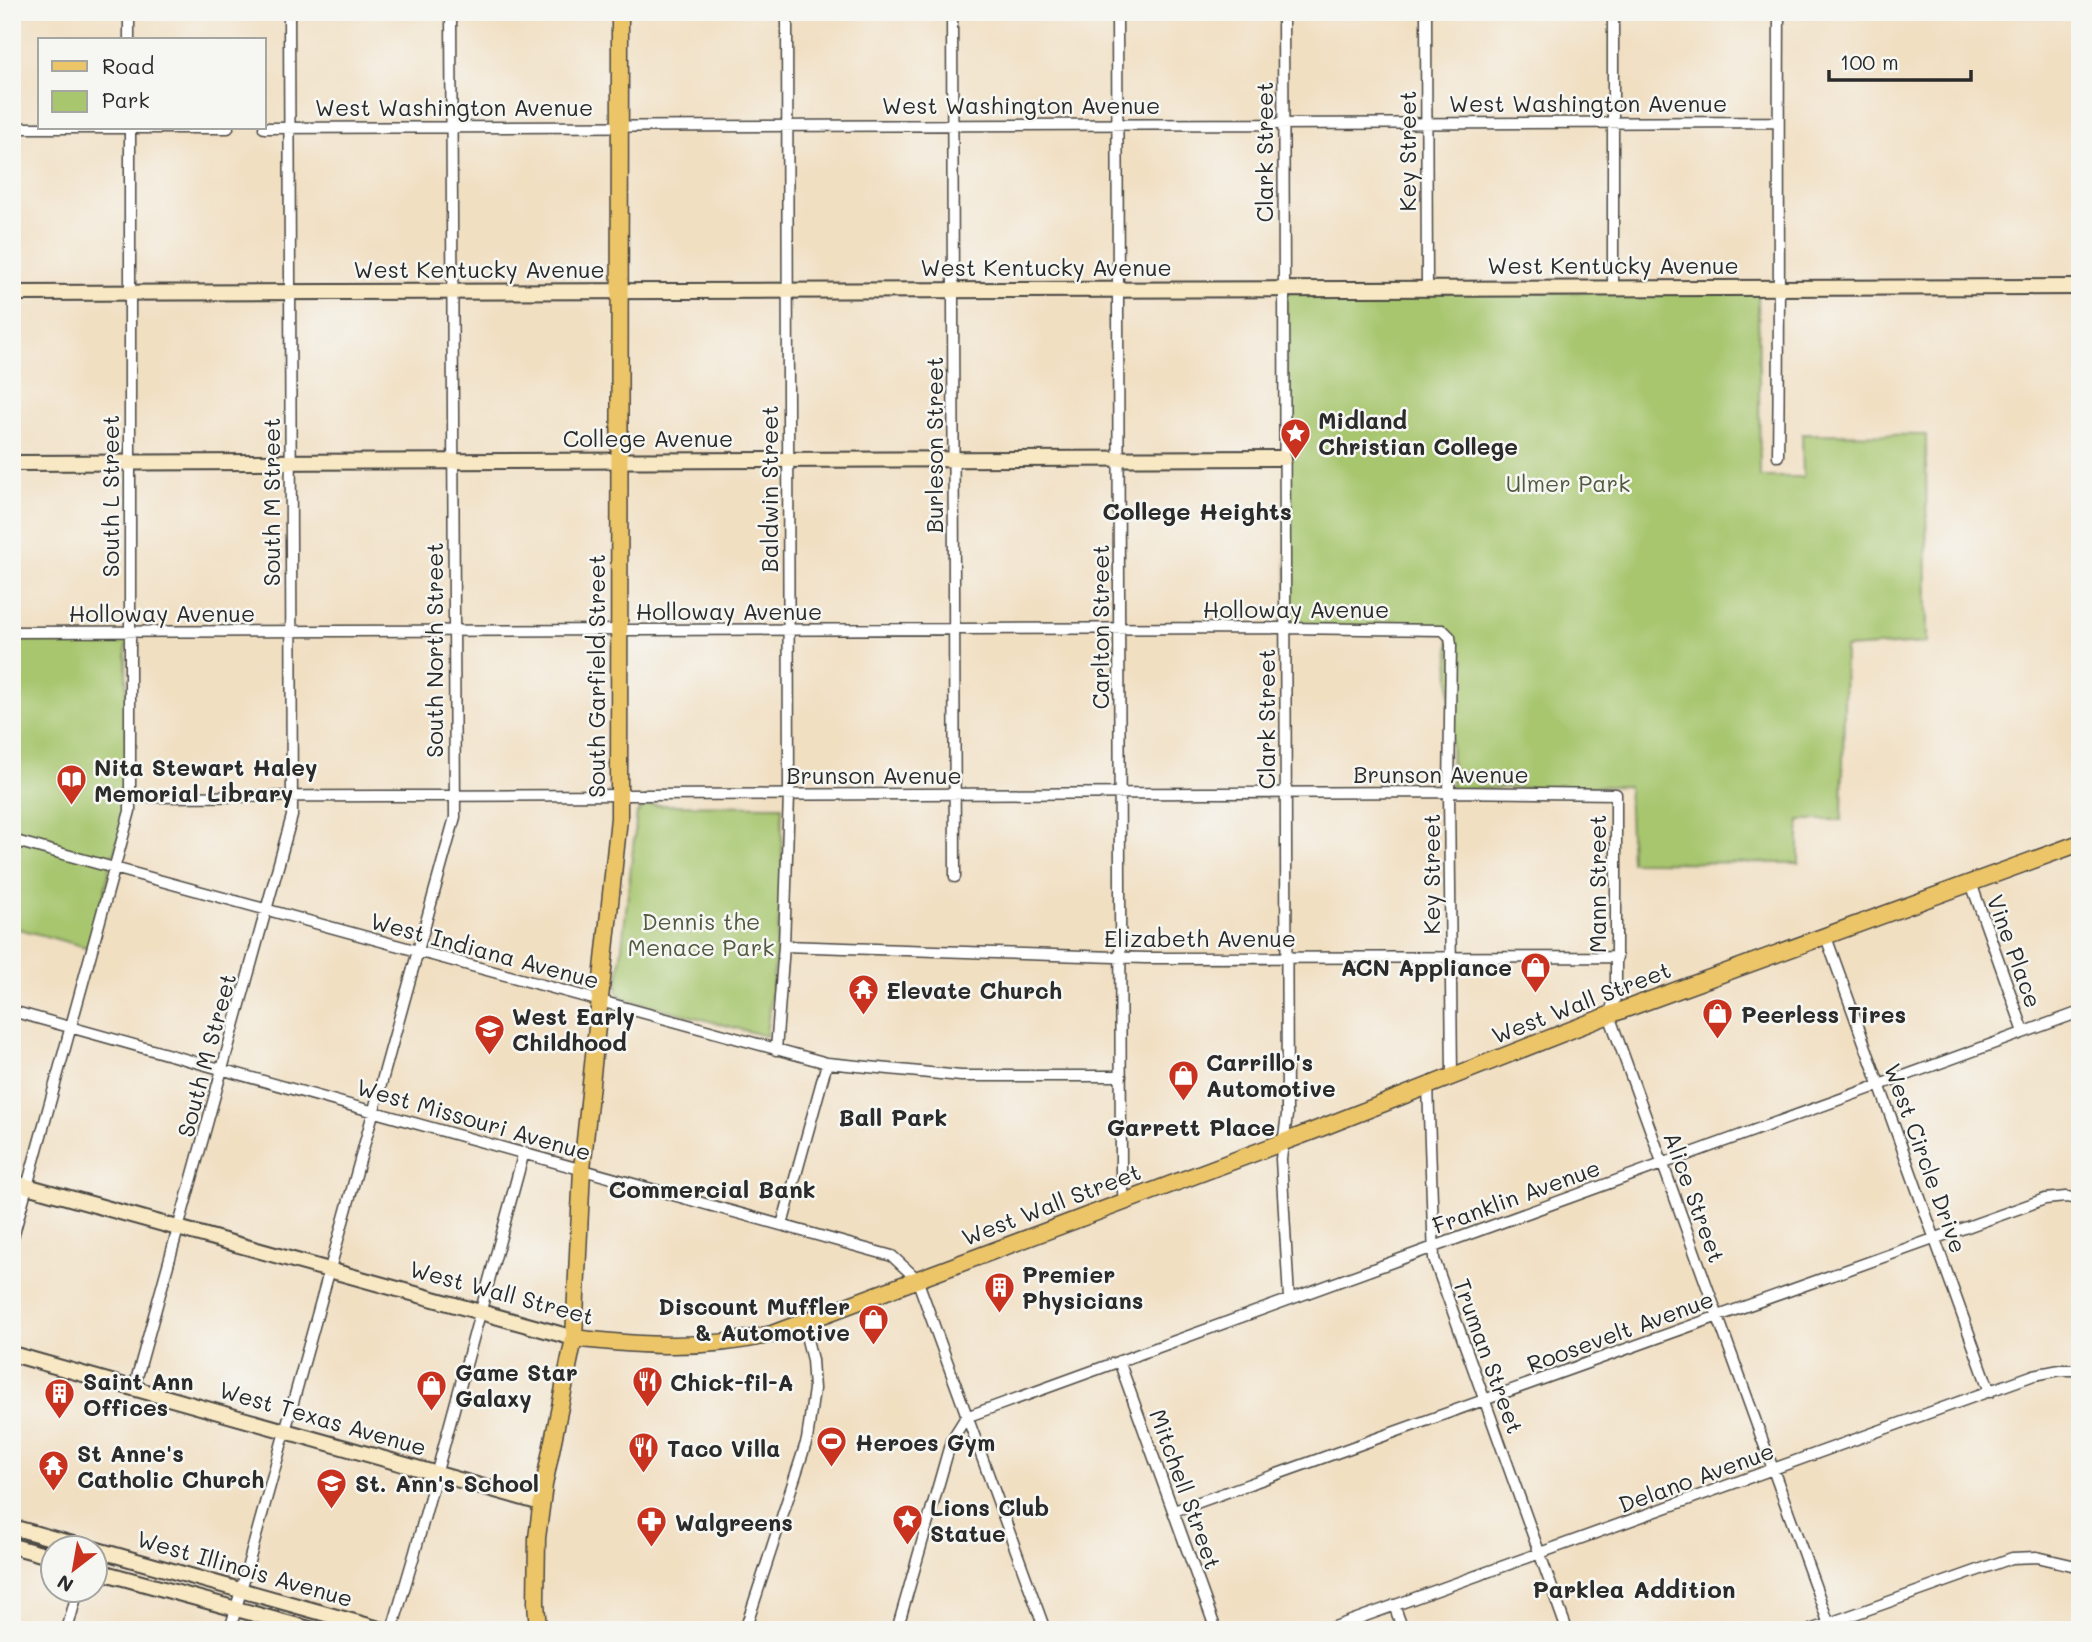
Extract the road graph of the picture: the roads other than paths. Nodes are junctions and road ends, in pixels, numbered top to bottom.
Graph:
1 (129, 12) edge
2 (289, 12) edge
3 (451, 12) edge
4 (620, 12) edge
5 (787, 12) edge
6 (952, 12) edge
7 (1117, 12) edge
8 (1283, 12) edge
9 (1426, 12) edge
10 (1613, 12) edge
11 (1779, 12) edge
12 (129, 38) edge
13 (1613, 122) junction
14 (1778, 122) junction
15 (1118, 124) junction
16 (1284, 124) junction
17 (1427, 124) junction
18 (786, 125) junction
19 (952, 125) junction
20 (619, 126) junction
21 (289, 127) junction
22 (451, 127) junction
23 (12, 128) edge
24 (38, 128) edge
25 (266, 128) edge
26 (130, 130) edge
27 (2080, 287) edge
28 (1613, 288) junction
29 (1780, 288) junction
30 (1284, 289) junction
31 (1427, 289) junction
32 (953, 290) junction
33 (1118, 290) junction
34 (619, 291) junction
35 (788, 291) junction
36 (451, 292) junction
37 (12, 293) edge
38 (129, 293) junction
39 (290, 293) junction
40 (1778, 456) dead end
41 (1284, 458) junction
42 (1119, 459) junction
43 (620, 460) junction
44 (788, 460) junction
45 (954, 460) junction
46 (290, 461) junction
47 (452, 461) junction
48 (129, 462) junction
49 (12, 463) edge
50 (1285, 628) junction
51 (954, 629) junction
52 (1119, 629) junction
53 (453, 630) junction
54 (620, 630) junction
55 (789, 630) junction
56 (12, 632) edge
57 (130, 632) junction
58 (291, 632) junction
59 (1446, 632) joint
60 (1450, 792) junction
61 (1286, 793) junction
62 (954, 794) junction
63 (1120, 794) junction
64 (1616, 794) joint
65 (619, 795) junction
66 (789, 795) junction
67 (292, 796) junction
68 (454, 796) junction
69 (132, 797) junction
70 (12, 840) edge
71 (2080, 844) edge
72 (114, 868) junction
73 (955, 877) dead end
74 (1971, 883) junction
75 (266, 910) junction
76 (1826, 937) junction
77 (784, 946) junction
78 (417, 951) junction
79 (1120, 957) junction
80 (1616, 957) junction
81 (1286, 958) junction
82 (1451, 958) junction
83 (599, 1002) junction
84 (12, 1011) edge
85 (2080, 1012) edge
86 (1609, 1015) junction
87 (72, 1027) junction
88 (2024, 1032) junction
89 (776, 1050) junction
90 (827, 1063) junction
91 (222, 1069) junction
92 (1452, 1075) junction
93 (1121, 1076) junction
94 (1879, 1084) junction
95 (1428, 1085) junction
96 (373, 1110) junction
97 (1283, 1141) junction
98 (524, 1152) junction
99 (1662, 1163) junction
100 (582, 1169) junction
101 (12, 1182) edge
102 (27, 1186) junction
103 (2080, 1199) edge
104 (1124, 1200) junction
105 (782, 1225) junction
106 (179, 1228) junction
107 (1935, 1239) junction
108 (12, 1241) edge
109 (1433, 1246) junction
110 (329, 1269) junction
111 (917, 1279) junction
112 (1289, 1299) junction
113 (480, 1312) junction
114 (1718, 1316) junction
115 (803, 1323) junction
116 (574, 1338) junction
117 (12, 1354) edge
118 (1119, 1361) junction
119 (2080, 1370) edge
120 (134, 1388) junction
121 (1990, 1392) junction
122 (1484, 1399) junction
123 (966, 1417) junction
124 (285, 1431) junction
125 (1773, 1470) junction
126 (437, 1474) junction
127 (541, 1503) junction
128 (1174, 1511) junction
129 (12, 1527) edge
130 (38, 1534) edge
131 (12, 1546) edge
132 (108, 1553) edge
133 (1539, 1553) junction
134 (38, 1554) edge
135 (2080, 1567) edge
136 (108, 1574) edge
137 (241, 1590) junction
138 (74, 1604) edge
139 (1394, 1605) junction
140 (236, 1609) junction
141 (1830, 1626) edge
142 (67, 1630) edge
143 (230, 1630) edge
144 (313, 1630) edge
145 (383, 1630) edge
146 (392, 1630) edge
147 (538, 1630) edge
148 (745, 1630) edge
149 (897, 1630) edge
150 (1045, 1630) edge
151 (1216, 1630) edge
152 (1326, 1630) edge
153 (1403, 1630) edge
154 (1567, 1630) edge
155 (1810, 1630) edge

1 - 12 street
2 - 21 street, South M Street
3 - 22 street, South North Street
4 - 20 main road, South Garfield Street
5 - 18 street, Baldwin Street
6 - 19 street, Burleson Street
7 - 15 street, Carlton Street
8 - 16 street, Clark Street
9 - 17 street, Key Street
10 - 13 street
11 - 14 street
13 - 14 street, West Washington Avenue
13 - 17 street, West Washington Avenue
13 - 28 street
14 - 29 street
15 - 16 street, West Washington Avenue
15 - 19 street, West Washington Avenue
15 - 33 street, Carlton Street
16 - 17 street, West Washington Avenue
16 - 30 street, Clark Street
17 - 31 street, Key Street
18 - 19 street, West Washington Avenue
18 - 20 street, West Washington Avenue
18 - 35 street, Baldwin Street
19 - 32 street, Burleson Street
20 - 22 street, West Washington Avenue
20 - 34 main road, South Garfield Street
21 - 22 street, West Washington Avenue
21 - 25 street, West Washington Avenue
21 - 39 street, South M Street
22 - 36 street, South North Street
23 - 24 street
26 - 38 street, South L Street
27 - 29 street, West Kentucky Avenue
28 - 29 street, West Kentucky Avenue
28 - 31 street, West Kentucky Avenue
29 - 40 street
30 - 31 street, West Kentucky Avenue
30 - 33 street, West Kentucky Avenue
30 - 41 street, Clark Street
32 - 33 street, West Kentucky Avenue
32 - 35 street, West Kentucky Avenue
32 - 45 street, Burleson Street
33 - 42 street, Carlton Street
34 - 35 street, West Kentucky Avenue
34 - 36 street, West Kentucky Avenue
34 - 43 main road, South Garfield Street
35 - 44 street, Baldwin Street
36 - 39 street, West Kentucky Avenue
36 - 47 street, South North Street
37 - 38 street, West Kentucky Avenue
38 - 39 street, West Kentucky Avenue
38 - 48 street, South L Street
39 - 46 street, South M Street
41 - 42 street, College Avenue
41 - 50 street, Clark Street
42 - 45 street, College Avenue
42 - 52 street, Carlton Street
43 - 44 street, College Avenue
43 - 47 street, College Avenue
43 - 54 main road, South Garfield Street
44 - 45 street, College Avenue
44 - 55 street, Baldwin Street
45 - 51 street, Burleson Street
46 - 47 street, College Avenue
46 - 48 street, College Avenue
46 - 58 street, South M Street
47 - 53 street, South North Street
48 - 49 street, College Avenue
48 - 57 street, South L Street
50 - 52 street, Holloway Avenue
50 - 59 street, Holloway Avenue
50 - 61 street, Clark Street
51 - 52 street, Holloway Avenue
51 - 55 street, Holloway Avenue
51 - 62 street, Burleson Street
52 - 63 street, Carlton Street
53 - 54 street, Holloway Avenue
53 - 58 street, Holloway Avenue
53 - 68 street, South North Street
54 - 55 street, Holloway Avenue
54 - 65 main road, South Garfield Street
55 - 66 street, Baldwin Street
56 - 57 street, Holloway Avenue
57 - 58 street, Holloway Avenue
57 - 69 street, South L Street
58 - 67 street, South M Street
59 - 60 street, Key Street
60 - 61 street, Brunson Avenue
60 - 64 street, Brunson Avenue
60 - 82 street, Key Street
61 - 63 street, Brunson Avenue
61 - 81 street, Clark Street
62 - 63 street, Brunson Avenue
62 - 66 street, Brunson Avenue
62 - 73 street, Burleson Street
63 - 79 street, Carlton Street
64 - 80 street, Mann Street
65 - 66 street, Brunson Avenue
65 - 68 street, Brunson Avenue
65 - 83 main road, South Garfield Street
66 - 77 street, Baldwin Street
67 - 68 street, Brunson Avenue
67 - 69 street, Brunson Avenue
67 - 75 street, South M Street
68 - 78 street, South North Street
69 - 72 street, South L Street
70 - 72 street, West Indiana Avenue
71 - 74 main road, West Wall Street
72 - 75 street, West Indiana Avenue
72 - 87 street, South L Street
74 - 76 main road, West Wall Street
74 - 88 street, Vine Place
75 - 78 street, West Indiana Avenue
75 - 91 street, South M Street
76 - 86 main road, West Wall Street
76 - 94 street, West Circle Drive
77 - 79 street, Elizabeth Avenue
77 - 89 street, Baldwin Street
78 - 83 street, West Indiana Avenue
78 - 96 street, South North Street
79 - 81 street, Elizabeth Avenue
79 - 93 street, Carlton Street
80 - 82 street, Elizabeth Avenue
80 - 86 street, Mann Street
81 - 82 street, Elizabeth Avenue
81 - 97 street, Clark Street
82 - 92 street, Key Street
83 - 89 street, West Indiana Avenue
83 - 100 main road, South Garfield Street
84 - 87 street, West Missouri Avenue
85 - 88 street, Franklin Avenue
86 - 92 main road, West Wall Street
86 - 99 street, Alice Street
87 - 91 street, West Missouri Avenue
87 - 102 street, South L Street
88 - 94 street, Franklin Avenue
89 - 90 street, West Indiana Avenue
90 - 93 street, West Indiana Avenue
90 - 105 street
91 - 96 street, West Missouri Avenue
91 - 106 street, South M Street
92 - 95 main road, West Wall Street
93 - 104 street, Carlton Street
94 - 99 street, Franklin Avenue
94 - 107 street, West Circle Drive
95 - 97 main road, West Wall Street
95 - 109 street, Truman Street
96 - 98 street, West Missouri Avenue
96 - 110 street, South North Street
97 - 104 main road, West Wall Street
97 - 112 street, Clark Street
98 - 100 street, West Missouri Avenue
98 - 113 street
99 - 109 street, Franklin Avenue
99 - 114 street, Alice Street
100 - 105 street, West Missouri Avenue
100 - 116 main road, South Garfield Street
101 - 102 street, West Wall Street
102 - 106 street, West Wall Street
102 - 108 street, South L Street
103 - 107 street, Roosevelt Avenue
104 - 111 main road, West Wall Street
105 - 111 street, West Missouri Avenue
106 - 110 street, West Wall Street
106 - 120 street, South M Street
107 - 114 street, Roosevelt Avenue
107 - 121 street, West Circle Drive
109 - 112 street, Franklin Avenue
109 - 122 street, Truman Street
110 - 113 street, West Wall Street
110 - 124 street, South North Street
111 - 115 main road, West Wall Street
111 - 123 street
112 - 118 street, Franklin Avenue
113 - 116 street, West Wall Street
113 - 126 street
114 - 122 street, Roosevelt Avenue
114 - 125 street, Alice Street
115 - 116 main road, West Wall Street
115 - 148 street
116 - 127 main road, South Garfield Street
117 - 120 street, West Texas Avenue
118 - 123 street, Franklin Avenue
118 - 128 street, Mitchell Street
119 - 121 street, Delano Avenue
120 - 124 street, West Texas Avenue
121 - 125 street, Delano Avenue
122 - 128 street, Roosevelt Avenue
122 - 133 street, Truman Street
123 - 149 street
123 - 150 street
124 - 126 street, West Texas Avenue
124 - 137 street, South North Street
125 - 133 street, Delano Avenue
125 - 141 street, Alice Street
126 - 127 street, West Texas Avenue
126 - 146 street
127 - 147 main road, South Garfield Street
128 - 151 street, Mitchell Street
129 - 130 street
131 - 134 street
132 - 137 street, West Illinois Avenue
133 - 139 street, Delano Avenue
133 - 154 street, Truman Street
135 - 141 street
136 - 140 street, West Illinois Avenue
137 - 140 street, South North Street
137 - 145 street, West Illinois Avenue
138 - 142 street
139 - 152 street, Delano Avenue
139 - 153 street
140 - 143 street, South North Street
140 - 144 street, West Illinois Avenue
141 - 155 street

